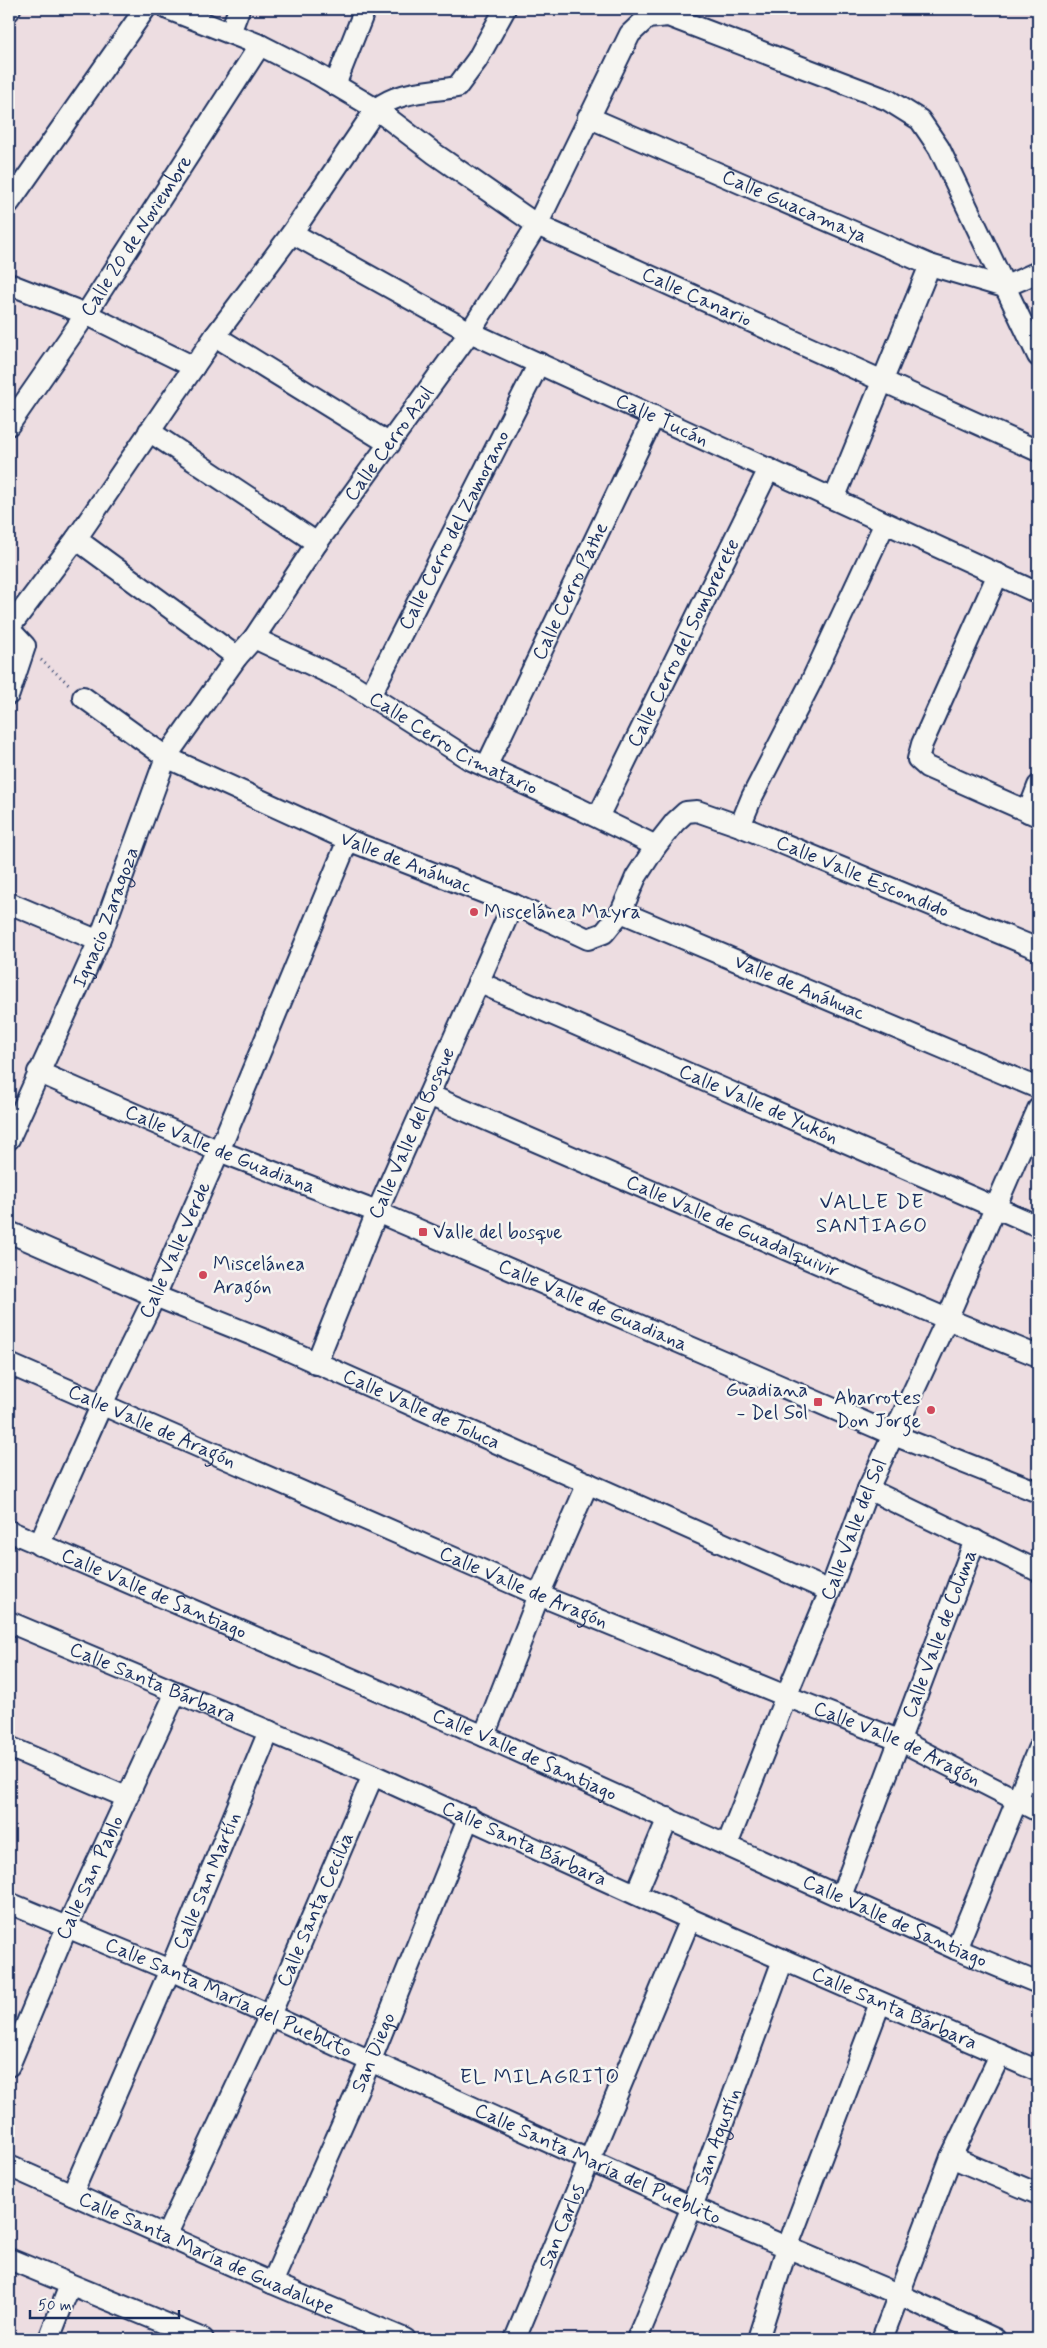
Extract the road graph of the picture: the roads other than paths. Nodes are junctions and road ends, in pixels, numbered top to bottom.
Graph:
1 (145, 9) edge
2 (168, 9) edge
3 (239, 9) edge
4 (366, 9) edge
5 (505, 9) edge
6 (230, 33) junction
7 (260, 45) junction
8 (335, 85) junction
9 (376, 109) junction
10 (588, 117) junction
11 (9, 203) edge
12 (537, 225) junction
13 (292, 233) junction
14 (930, 264) junction
15 (1038, 272) edge
16 (9, 284) edge
17 (1004, 287) junction
18 (86, 314) junction
19 (470, 332) junction
20 (216, 336) junction
21 (1038, 356) edge
22 (539, 363) junction
23 (194, 367) junction
24 (881, 379) junction
25 (654, 416) junction
26 (9, 425) edge
27 (149, 431) junction
28 (390, 444) junction
29 (1038, 451) edge
30 (770, 469) junction
31 (834, 499) junction
32 (885, 523) junction
33 (76, 539) junction
34 (317, 543) junction
35 (998, 574) junction
36 (1038, 593) edge
37 (9, 629) edge
38 (254, 638) junction
39 (237, 657) junction
40 (9, 694) edge
41 (370, 696) junction
42 (83, 697) road end
43 (166, 757) junction
44 (486, 767) junction
45 (1038, 786) edge
46 (1033, 814) edge
47 (598, 817) junction
48 (740, 826) junction
49 (348, 840) junction
50 (656, 846) junction
51 (9, 903) edge
52 (513, 904) junction
53 (621, 912) junction
54 (100, 941) junction
55 (1038, 949) edge
56 (478, 982) junction
57 (38, 1072) junction
58 (1038, 1088) edge
59 (429, 1095) junction
60 (1038, 1109) edge
61 (9, 1138) edge
62 (219, 1151) junction
63 (996, 1208) junction
64 (377, 1212) junction
65 (1038, 1226) edge
66 (9, 1232) edge
67 (155, 1296) junction
68 (947, 1320) junction
69 (1038, 1356) edge
70 (9, 1364) edge
71 (316, 1364) junction
72 (102, 1404) junction
73 (894, 1435) junction
74 (588, 1483) junction
75 (868, 1489) junction
76 (1038, 1492) edge
77 (9, 1531) edge
78 (975, 1540) junction
79 (40, 1545) junction
80 (1038, 1571) edge
81 (830, 1591) junction
82 (539, 1595) junction
83 (9, 1622) edge
84 (176, 1692) junction
85 (786, 1696) junction
86 (269, 1731) junction
87 (484, 1736) junction
88 (901, 1740) junction
89 (9, 1747) edge
90 (1038, 1749) edge
91 (373, 1774) junction
92 (126, 1797) junction
93 (1016, 1801) junction
94 (1038, 1812) edge
95 (468, 1817) junction
96 (668, 1818) junction
97 (727, 1845) junction
98 (636, 1894) junction
99 (841, 1896) junction
100 (9, 1902) edge
101 (690, 1919) junction
102 (67, 1926) junction
103 (956, 1949) junction
104 (783, 1960) junction
105 (170, 1970) junction
106 (1038, 1983) edge
107 (880, 2003) junction
108 (270, 2015) junction
109 (14, 2036) edge
110 (1000, 2055) junction
111 (370, 2062) junction
112 (9, 2066) edge
113 (1038, 2071) edge
114 (951, 2157) junction
115 (591, 2161) junction
116 (9, 2166) edge
117 (72, 2194) junction
118 (1038, 2194) edge
119 (692, 2207) junction
120 (166, 2236) junction
121 (787, 2248) junction
122 (9, 2259) edge
123 (272, 2283) junction
124 (70, 2285) junction
125 (900, 2295) junction
126 (49, 2339) edge
127 (202, 2339) edge
128 (405, 2339) edge
129 (515, 2339) edge
130 (636, 2339) edge
131 (758, 2339) edge
132 (882, 2339) edge
133 (995, 2339) edge

1 - 11 street
2 - 6 street, Calle Canario
3 - 6 street
4 - 8 street
5 - 9 street
6 - 7 street, Calle Canario
7 - 8 street, Calle Canario
7 - 18 street, Calle 20 de Noviembre
8 - 9 street, Calle Canario
9 - 12 street, Calle Canario
9 - 13 street
10 - 12 street, Calle Cerro Azul
10 - 14 street, Calle Guacamaya
10 - 17 street, Calle Cerro Azul
12 - 19 street, Calle Cerro Azul
12 - 24 street, Calle Canario
13 - 19 street, Calle Tucán
13 - 20 street
14 - 17 street, Calle Guacamaya
14 - 24 street
15 - 17 street
16 - 18 street
17 - 21 street
18 - 23 street
18 - 26 street, Calle 20 de Noviembre
19 - 22 street, Calle Tucán
19 - 28 street, Calle Cerro Azul
20 - 23 street
20 - 28 street
22 - 25 street, Calle Tucán
22 - 41 street, Calle Cerro del Zamorano
23 - 27 street
24 - 29 street, Calle Canario
24 - 31 street
25 - 30 street, Calle Tucán
25 - 44 street, Calle Cerro Pathe
27 - 33 street
27 - 34 street
28 - 34 street, Calle Cerro Azul
30 - 31 street, Calle Tucán
30 - 47 street, Calle Cerro del Sombrerete
31 - 32 street, Calle Tucán
32 - 35 street, Calle Tucán
32 - 48 street
33 - 37 street
33 - 39 street
34 - 38 street, Calle Cerro Azul
35 - 36 street, Calle Tucán
35 - 46 street
37 - 40 street
38 - 39 street, Calle Cerro Azul
38 - 41 street, Calle Cerro Cimatario
39 - 43 street, Calle Cerro Azul
41 - 44 street, Calle Cerro Cimatario
42 - 43 street, Valle de Anáhuac
43 - 49 street, Valle de Anáhuac
43 - 54 street, Ignacio Zaragoza
44 - 47 street, Calle Cerro Cimatario
45 - 46 street
47 - 50 street, Calle Cerro Cimatario
48 - 50 street, Calle Valle Escondido
48 - 55 street, Calle Valle Escondido
49 - 52 street, Valle de Anáhuac
49 - 62 street, Calle Valle Verde
50 - 53 street
51 - 54 street
52 - 53 street, Valle de Anáhuac
52 - 56 street, Calle Valle del Bosque
53 - 58 street, Valle de Anáhuac
54 - 57 street, Ignacio Zaragoza
56 - 59 street, Calle Valle del Bosque
56 - 63 street, Calle Valle de Yukón
57 - 61 street, Ignacio Zaragoza
57 - 62 street, Calle Valle de Guadiana
59 - 64 street, Calle Valle del Bosque
59 - 68 street, Calle Valle de Guadalquivir
60 - 63 street, Calle Valle del Sol
62 - 64 street, Calle Valle de Guadiana
62 - 67 street, Calle Valle Verde
63 - 65 street, Calle Valle de Yukón
63 - 68 street, Calle Valle del Sol
64 - 71 street, Calle Valle del Bosque
64 - 73 street, Calle Valle de Guadiana
66 - 67 street, Calle Valle de Toluca
67 - 71 street, Calle Valle de Toluca
67 - 72 street, Calle Valle Verde
68 - 69 street, Calle Valle de Guadalquivir
68 - 73 street, Calle Valle del Sol
70 - 72 street, Calle Valle de Aragón
71 - 74 street, Calle Valle de Toluca
72 - 79 street, Calle Valle Verde
72 - 82 street, Calle Valle de Aragón
73 - 75 street, Calle Valle del Sol
73 - 76 street, Calle Valle de Guadiana
74 - 81 street, Calle Valle de Toluca
74 - 82 street
75 - 78 street
75 - 81 street, Calle Valle del Sol
77 - 79 street, Calle Valle de Santiago
78 - 80 street
78 - 88 street, Calle Valle de Colima
79 - 87 street, Calle Valle de Santiago
81 - 85 street, Calle Valle del Sol
82 - 85 street, Calle Valle de Aragón
82 - 87 street
83 - 84 street, Calle Santa Bárbara
84 - 86 street, Calle Santa Bárbara
84 - 92 street, Calle San Pablo
85 - 88 street, Calle Valle de Aragón
85 - 97 street, Calle Valle del Sol
86 - 91 street, Calle Santa Bárbara
86 - 105 street, Calle San Martín
87 - 96 street, Calle Valle de Santiago
88 - 93 street, Calle Valle de Aragón
88 - 99 street, Calle Valle de Colima
89 - 92 street
90 - 93 street
91 - 95 street, Calle Santa Bárbara
91 - 108 street, Calle Santa Cecilia
92 - 102 street, Calle San Pablo
93 - 94 street, Calle Valle de Aragón
93 - 103 street
95 - 98 street, Calle Santa Bárbara
95 - 111 street, San Diego
96 - 97 street, Calle Valle de Santiago
96 - 98 street
97 - 99 street, Calle Valle de Santiago
98 - 101 street, Calle Santa Bárbara
99 - 103 street, Calle Valle de Santiago
100 - 102 street, Calle Santa María del Pueblito
101 - 104 street, Calle Santa Bárbara
101 - 115 street, San Carlos
102 - 105 street, Calle Santa María del Pueblito
102 - 109 street, Calle San Pablo
103 - 106 street, Calle Valle de Santiago
104 - 107 street, Calle Santa Bárbara
104 - 119 street, San Agustín
105 - 108 street, Calle Santa María del Pueblito
105 - 117 street, Calle San Martín
107 - 110 street, Calle Santa Bárbara
107 - 121 street
108 - 111 street, Calle Santa María del Pueblito
108 - 120 street, Calle Santa Cecilia
109 - 112 street, Calle San Pablo
110 - 113 street, Calle Santa Bárbara
110 - 114 street
111 - 115 street, Calle Santa María del Pueblito
111 - 123 street, San Diego
114 - 118 street
114 - 125 street
115 - 119 street, Calle Santa María del Pueblito
115 - 129 street, San Carlos
116 - 117 street, Calle Santa María de Guadalupe
117 - 120 street, Calle Santa María de Guadalupe
119 - 121 street, Calle Santa María del Pueblito
119 - 130 street, San Agustín
120 - 123 street, Calle Santa María de Guadalupe
121 - 125 street, Calle Santa María del Pueblito
121 - 131 street
122 - 124 street
123 - 128 street, Calle Santa María de Guadalupe
124 - 126 street
124 - 127 street
125 - 132 street
125 - 133 street, Calle Santa María del Pueblito

